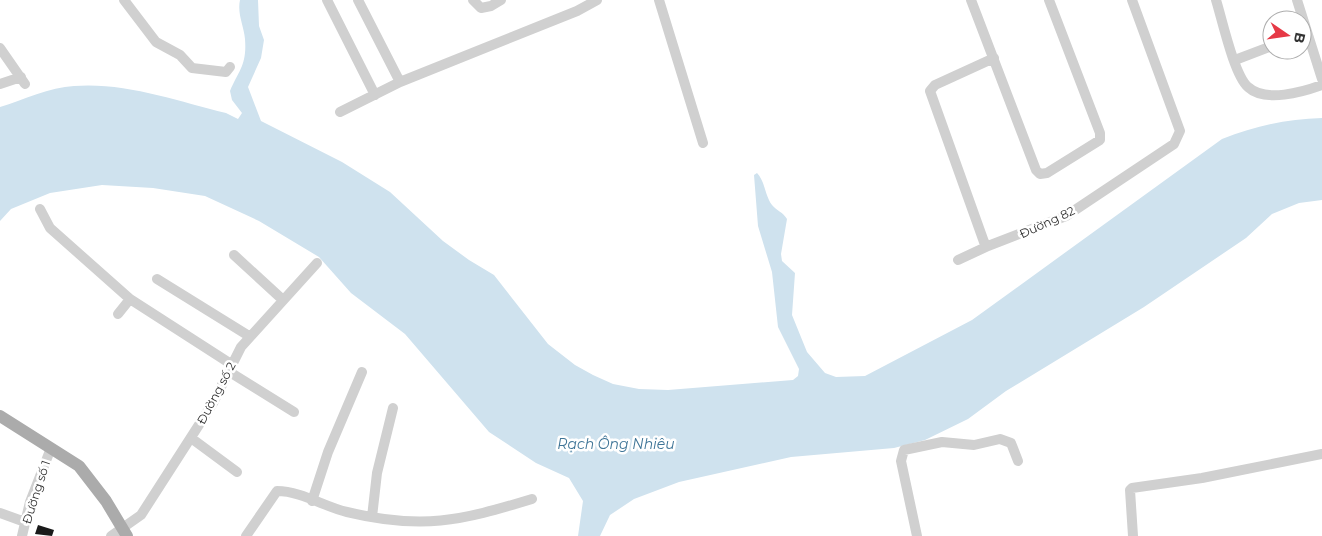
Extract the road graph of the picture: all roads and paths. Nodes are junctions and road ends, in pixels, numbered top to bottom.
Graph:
1 (124, 0) edge
2 (327, 0) edge
3 (358, 0) edge
4 (473, 0) edge
5 (501, 0) edge
6 (597, 0) edge
7 (659, 0) edge
8 (971, 0) edge
9 (1050, 0) edge
10 (1132, 0) edge
11 (1216, 0) edge
12 (0, 48) edge
13 (1262, 50) edge
14 (1312, 53) edge
15 (994, 58) junction
16 (1235, 60) junction
17 (230, 66) dead end
18 (1322, 79) edge
19 (400, 82) junction
20 (0, 84) edge
21 (1322, 85) edge
22 (375, 95) junction
23 (340, 112) dead end
24 (703, 143) dead end
25 (40, 209) dead end
26 (988, 246) junction
27 (234, 255) dead end
28 (958, 260) dead end
29 (317, 263) dead end
30 (156, 279) dead end
31 (130, 299) junction
32 (283, 300) junction
33 (118, 314) dead end
34 (250, 336) junction
35 (229, 368) junction
36 (362, 372) dead end
37 (393, 408) dead end
38 (294, 412) dead end
39 (0, 416) edge
40 (191, 438) junction
41 (51, 448) junction
42 (1322, 454) edge
43 (1018, 462) dead end
44 (237, 472) dead end
45 (532, 499) dead end
46 (312, 501) junction
47 (0, 513) edge
48 (372, 518) junction
49 (25, 522) junction
50 (125, 532) edge
51 (22, 536) edge
52 (111, 536) edge
53 (246, 536) edge
54 (917, 536) edge
55 (1133, 536) edge

1 - 17 street
2 - 22 street
3 - 19 street
4 - 5 street
6 - 19 street
7 - 24 street
8 - 15 street
9 - 15 street
10 - 26 street, Đường 82
11 - 16 street
12 - 20 street
13 - 16 street
14 - 18 street
15 - 26 street
16 - 21 street
19 - 22 street
22 - 23 street
25 - 31 street
26 - 28 street, Đường 82
27 - 32 street
29 - 32 street, Đường số 2
30 - 34 street
31 - 33 street
31 - 35 street
32 - 34 street, Đường số 2
34 - 35 street, Đường số 2
35 - 38 street
35 - 40 street, Đường số 2
36 - 46 street
37 - 48 street
39 - 41 main road
40 - 44 street
40 - 50 street, Đường số 2
41 - 49 street, Đường số 1
41 - 50 main road
42 - 55 street
43 - 54 street
45 - 48 street
46 - 48 street
46 - 53 street
47 - 49 street
49 - 51 street, Đường số 1
50 - 52 street, Đường số 2

